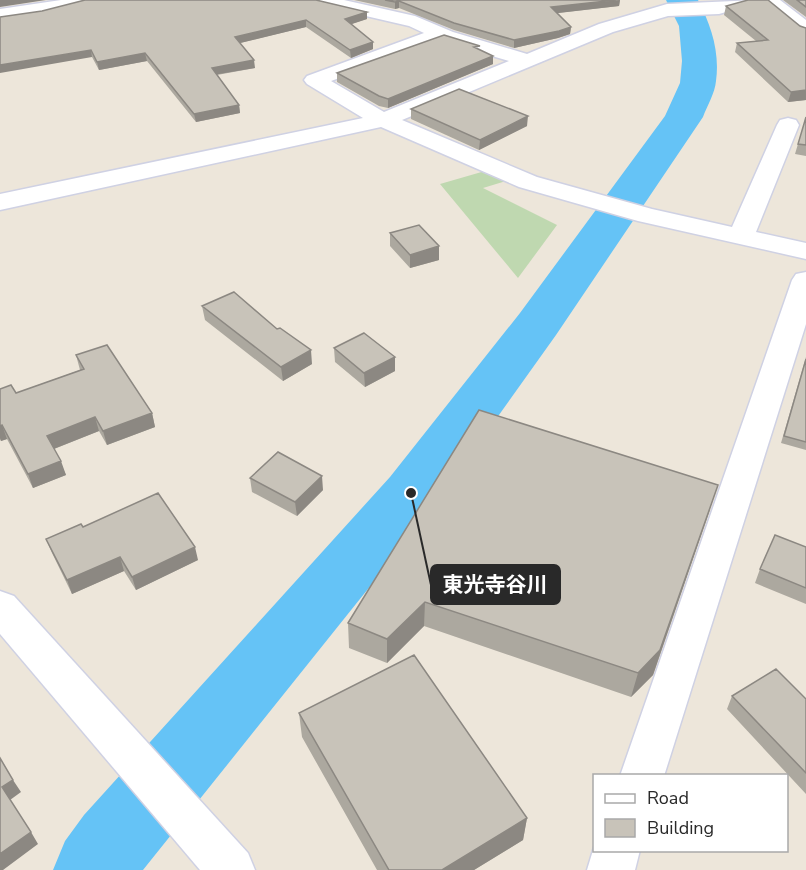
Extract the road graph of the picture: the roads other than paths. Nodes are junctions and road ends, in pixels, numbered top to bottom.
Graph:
1 (83, 0) edge
2 (320, 0) edge
3 (748, 0) edge
4 (768, 0) edge
5 (0, 15) edge
6 (806, 29) edge
7 (441, 34) junction
8 (527, 60) junction
9 (383, 120) junction
10 (788, 126) dead end
11 (0, 202) edge
12 (741, 237) junction
13 (806, 251) edge
14 (806, 280) edge
15 (0, 607) edge
16 (643, 774) edge
17 (616, 852) edge
18 (231, 870) edge
19 (611, 870) edge

1 - 5 street
2 - 7 street
3 - 8 street
4 - 6 street
7 - 8 street
7 - 9 street
8 - 9 street
9 - 11 street
9 - 12 street
10 - 12 street
12 - 13 street
14 - 16 street
15 - 18 street
17 - 19 street

